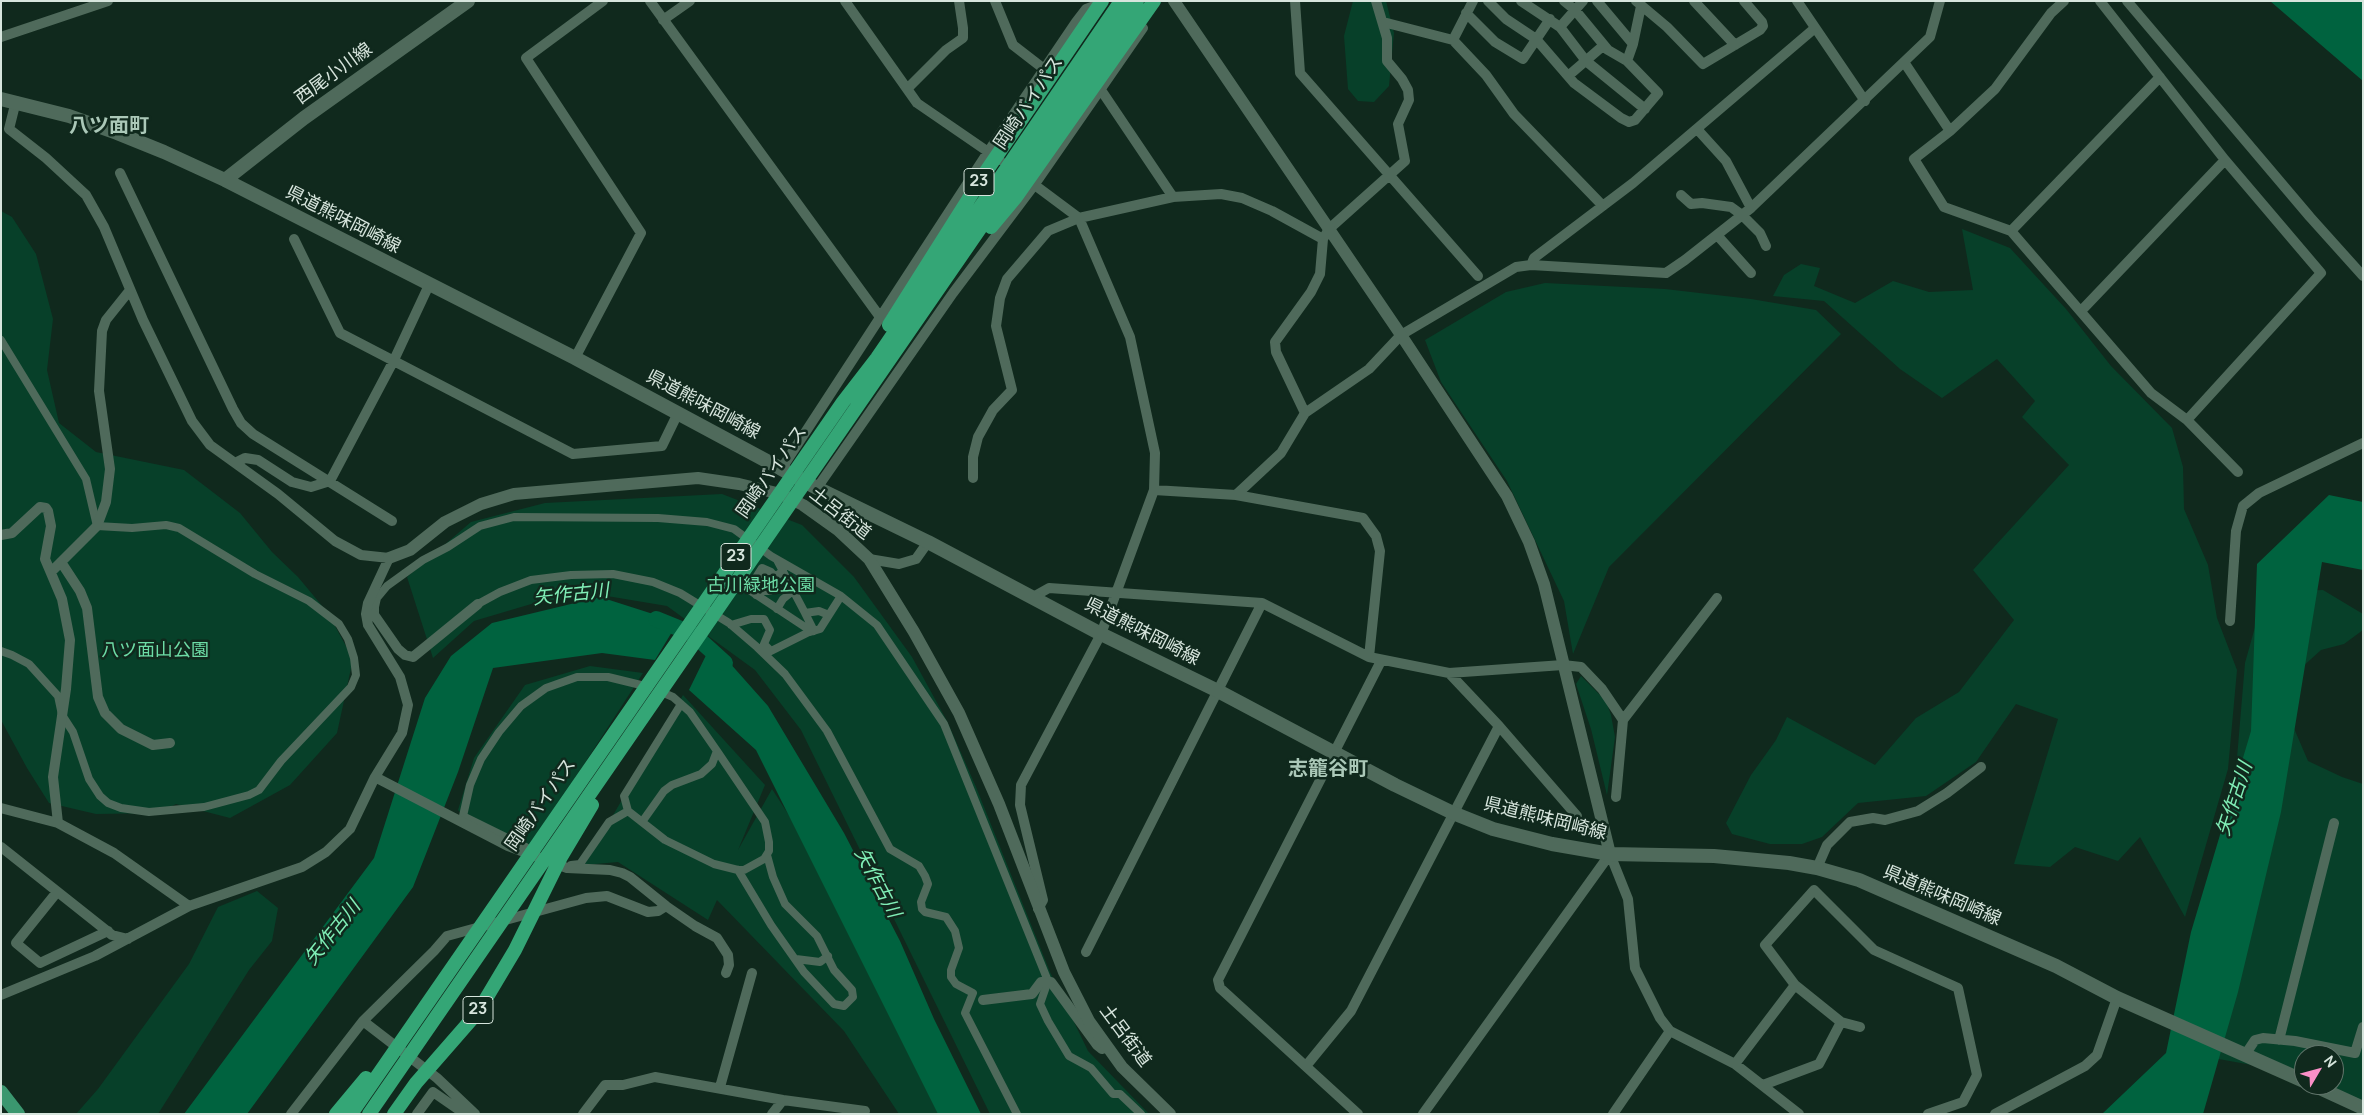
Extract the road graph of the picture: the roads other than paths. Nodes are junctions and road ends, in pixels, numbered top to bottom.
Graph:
1 (108, 1) edge
2 (468, 1) edge
3 (603, 1) edge
4 (650, 1) edge
5 (690, 1) edge
6 (845, 1) edge
7 (959, 1) edge
8 (995, 1) edge
9 (1121, 1) edge
10 (1137, 1) edge
11 (1154, 1) edge
12 (1174, 1) edge
13 (1295, 1) edge
14 (1376, 1) edge
15 (1472, 1) edge
16 (1488, 1) edge
17 (1521, 1) edge
18 (1564, 1) edge
19 (1583, 1) edge
20 (1597, 1) edge
21 (1694, 1) edge
22 (1744, 1) edge
23 (1797, 1) edge
24 (1940, 1) edge
25 (2064, 1) edge
26 (2100, 1) edge
27 (2127, 1) edge
28 (1638, 4) edge
29 (1098, 6) edge
30 (1575, 10) junction
31 (1466, 13) junction
32 (1145, 14) junction
33 (1550, 19) junction
34 (663, 20) junction
35 (1383, 22) junction
36 (1560, 28) junction
37 (1815, 28) junction
38 (1, 37) edge
39 (1536, 39) junction
40 (1453, 40) junction
41 (1633, 44) junction
42 (1735, 45) junction
43 (1604, 46) junction
44 (1627, 60) junction
45 (1586, 61) junction
46 (1904, 62) junction
47 (1044, 69) junction
48 (1568, 76) junction
49 (2160, 77) junction
50 (907, 90) junction
51 (1101, 90) junction
52 (1, 99) edge
53 (16, 101) junction
54 (1865, 101) junction
55 (1645, 109) junction
56 (1697, 129) junction
57 (1950, 131) junction
58 (988, 152) junction
59 (2225, 160) junction
60 (120, 172) dead end
61 (1389, 175) junction
62 (224, 180) junction
63 (1035, 184) junction
64 (1681, 195) dead end
65 (1173, 197) junction
66 (1603, 206) junction
67 (1751, 208) junction
68 (1742, 215) junction
69 (1079, 218) junction
70 (2011, 231) junction
71 (1326, 234) junction
72 (1717, 235) junction
73 (294, 239) dead end
74 (1766, 246) dead end
75 (1531, 265) junction
76 (1751, 273) dead end
77 (1478, 276) dead end
78 (2363, 276) edge
79 (429, 285) junction
80 (130, 290) junction
81 (2081, 311) junction
82 (880, 317) junction
83 (908, 334) junction
84 (1401, 335) junction
85 (1, 340) edge
86 (575, 358) junction
87 (877, 358) junction
88 (394, 360) junction
89 (678, 413) junction
90 (1305, 413) junction
91 (2187, 420) junction
92 (2363, 443) edge
93 (234, 463) junction
94 (782, 468) junction
95 (2238, 472) dead end
96 (973, 478) dead end
97 (330, 481) junction
98 (817, 488) junction
99 (1154, 490) junction
100 (1236, 496) junction
101 (392, 521) dead end
102 (97, 526) junction
103 (1, 535) edge
104 (928, 542) junction
105 (361, 555) junction
106 (389, 558) junction
107 (776, 559) junction
108 (869, 559) junction
109 (61, 562) junction
110 (783, 571) junction
111 (51, 572) junction
112 (380, 578) junction
113 (765, 583) junction
114 (746, 588) dead end
115 (793, 591) junction
116 (1117, 594) junction
117 (840, 596) junction
118 (1033, 597) junction
119 (1717, 598) dead end
120 (478, 604) joint
121 (1262, 604) junction
122 (777, 609) junction
123 (805, 613) junction
124 (371, 615) junction
125 (829, 616) junction
126 (2230, 621) dead end
127 (731, 625) junction
128 (812, 631) junction
129 (1102, 634) junction
130 (1, 652) edge
131 (1369, 657) junction
132 (1381, 661) junction
133 (1563, 665) junction
134 (1449, 673) junction
135 (1218, 691) junction
136 (681, 704) junction
137 (650, 706) junction
138 (62, 715) junction
139 (1623, 720) junction
140 (1499, 726) junction
141 (170, 743) dead end
142 (717, 751) junction
143 (1334, 752) junction
144 (1981, 767) dead end
145 (375, 777) junction
146 (1616, 797) dead end
147 (1, 808) edge
148 (628, 811) junction
149 (1453, 813) junction
150 (1577, 816) dead end
151 (642, 822) junction
152 (2334, 823) dead end
153 (58, 824) junction
154 (1, 847) edge
155 (1610, 854) junction
156 (767, 855) junction
157 (1817, 868) junction
158 (738, 870) junction
159 (57, 892) junction
160 (189, 906) junction
161 (666, 906) junction
162 (1038, 909) junction
163 (108, 932) junction
164 (128, 939) junction
165 (1086, 952) dead end
166 (828, 956) junction
167 (796, 959) junction
168 (726, 973) dead end
169 (752, 973) dead end
170 (1048, 981) junction
171 (1794, 985) junction
172 (1, 995) edge
173 (2116, 998) junction
174 (983, 1000) dead end
175 (363, 1021) junction
176 (1841, 1022) junction
177 (1860, 1027) dead end
178 (2363, 1027) edge
179 (1670, 1031) junction
180 (406, 1033) junction
181 (2279, 1040) junction
182 (1108, 1047) junction
183 (2245, 1055) junction
184 (1735, 1064) junction
185 (1306, 1066) junction
186 (2294, 1077) edge
187 (1763, 1084) junction
188 (720, 1087) junction
189 (1, 1092) edge
190 (2335, 1095) edge
191 (783, 1100) junction
192 (2363, 1108) edge
193 (865, 1111) dead end
194 (18, 1114) edge
195 (291, 1114) edge
196 (336, 1114) edge
197 (351, 1114) edge
198 (369, 1114) edge
199 (394, 1114) edge
200 (417, 1114) edge
201 (465, 1114) edge
202 (475, 1114) edge
203 (583, 1114) edge
204 (772, 1114) edge
205 (1017, 1114) edge
206 (1142, 1114) edge
207 (1170, 1114) edge
208 (1358, 1114) edge
209 (1423, 1114) edge
210 (1613, 1114) edge
211 (1799, 1114) edge
212 (1928, 1114) edge
213 (1995, 1114) edge

1 - 38 street
2 - 62 main road, 西尾小川線
3 - 86 street
4 - 34 street
5 - 34 street
6 - 50 street
7 - 50 street
8 - 47 street
9 - 87 highway, 岡崎バイパス / 23
10 - 83 highway, 岡崎バイパス / 23
11 - 32 highway, 23
12 - 71 street
13 - 61 street
14 - 35 street
15 - 31 street
16 - 39 street
17 - 33 street
18 - 30 street
19 - 30 street
20 - 41 street
21 - 42 street
22 - 42 street
23 - 37 street
24 - 46 street
25 - 57 street
26 - 49 street
27 - 78 street
28 - 41 street
28 - 42 street
29 - 47 street
29 - 87 highway, 23
30 - 36 street
30 - 43 street
31 - 39 street
31 - 40 street
32 - 51 street
32 - 83 highway, 23
33 - 36 street
33 - 39 street
34 - 82 street
35 - 40 street
35 - 61 street
36 - 45 street
37 - 54 street
37 - 56 street
39 - 48 street
40 - 66 street
41 - 44 street
43 - 44 street
43 - 45 street
44 - 55 street
45 - 48 street
45 - 55 street
46 - 54 street
46 - 57 street
47 - 58 street
48 - 55 street
49 - 59 street
49 - 70 street
50 - 58 street
51 - 63 street
51 - 65 street
52 - 53 main road, 県道熊味岡崎線
53 - 62 main road, 県道熊味岡崎線
53 - 80 street
54 - 67 street
56 - 66 street
56 - 67 street
57 - 70 street
58 - 63 street
58 - 82 street
59 - 81 street
59 - 91 street
60 - 97 street
61 - 71 street
61 - 77 street
62 - 79 main road, 県道熊味岡崎線
63 - 69 street
63 - 98 street
64 - 68 street
65 - 69 street
65 - 71 street
66 - 75 street
67 - 68 street
68 - 72 street
68 - 74 street
69 - 96 street
69 - 99 street
70 - 81 street
71 - 84 street
71 - 90 street
72 - 75 street
72 - 76 street
73 - 88 street
75 - 84 street
79 - 86 main road, 県道熊味岡崎線
79 - 88 street
80 - 93 street
80 - 102 street
81 - 91 street
82 - 94 street
83 - 137 highway, 岡崎バイパス / 23
84 - 90 street
84 - 133 street
85 - 102 street
86 - 89 main road, 県道熊味岡崎線
87 - 180 highway, 岡崎バイパス / 23
88 - 89 street
88 - 97 street
89 - 94 main road, 県道熊味岡崎線
90 - 100 street
91 - 95 street
92 - 126 street
93 - 97 street
93 - 105 street
94 - 98 main road, 県道熊味岡崎線
97 - 101 street
98 - 104 main road, 県道熊味岡崎線
99 - 100 street
99 - 116 street
100 - 131 street
102 - 109 street
102 - 138 street
103 - 111 street
104 - 108 street
104 - 118 main road, 県道熊味岡崎線
105 - 106 street
105 - 112 street
106 - 108 street, 土呂街道
106 - 112 street
107 - 110 street
107 - 117 street
107 - 124 street
108 - 162 street, 土呂街道
109 - 111 street
109 - 141 street
110 - 113 street
110 - 115 street
111 - 138 street
112 - 124 street
113 - 114 street
113 - 122 street
115 - 122 street
115 - 123 street
116 - 118 street
116 - 121 street
116 - 129 street
117 - 125 street
117 - 170 street
118 - 129 main road, 県道熊味岡崎線
119 - 139 street
120 - 124 street
120 - 127 street
121 - 131 street
121 - 135 street
122 - 128 street
123 - 125 street
123 - 128 street
124 - 145 street
125 - 128 street
127 - 128 street
127 - 205 street
129 - 135 main road, 県道熊味岡崎線
129 - 162 street
130 - 138 street
131 - 132 street
132 - 134 street
132 - 143 street
133 - 134 street
133 - 139 street
133 - 155 street
134 - 140 street
135 - 143 main road, 県道熊味岡崎線
135 - 165 street
136 - 142 street
136 - 148 street
136 - 148 street
137 - 198 highway, 岡崎バイパス / 23
137 - 199 highway, 23
138 - 153 street
139 - 146 street
140 - 149 street
140 - 150 street
142 - 151 street
142 - 156 street
143 - 149 main road, 県道熊味岡崎線
143 - 185 street
144 - 157 street
145 - 160 street
145 - 161 street
147 - 153 street
148 - 151 street
149 - 155 main road, 県道熊味岡崎線
149 - 185 street
151 - 158 street
152 - 181 street
153 - 160 street
154 - 159 street
155 - 157 main road, 県道熊味岡崎線
155 - 179 street
155 - 209 street
156 - 158 street
156 - 166 street
157 - 173 main road, 県道熊味岡崎線
158 - 167 street
159 - 163 street
159 - 163 street
160 - 164 street
161 - 168 street
161 - 175 street
162 - 182 street, 土呂街道
163 - 164 street
164 - 172 street
166 - 167 street
166 - 167 street
169 - 188 street
170 - 174 street
170 - 182 street
170 - 206 street
171 - 176 street
171 - 184 street
171 - 212 street
173 - 183 main road, 県道熊味岡崎線
173 - 213 street
175 - 195 street
175 - 202 street
176 - 177 street
176 - 187 street
178 - 181 street
179 - 184 street
179 - 210 street
180 - 196 highway, 23
180 - 197 highway, 岡崎バイパス / 23
181 - 183 street
182 - 207 street, 土呂街道
183 - 186 main road, 県道熊味岡崎線
184 - 187 street
185 - 208 street
187 - 211 street
188 - 191 street
188 - 203 street
189 - 194 main road
190 - 192 main road
191 - 193 street
191 - 204 street
200 - 201 street

